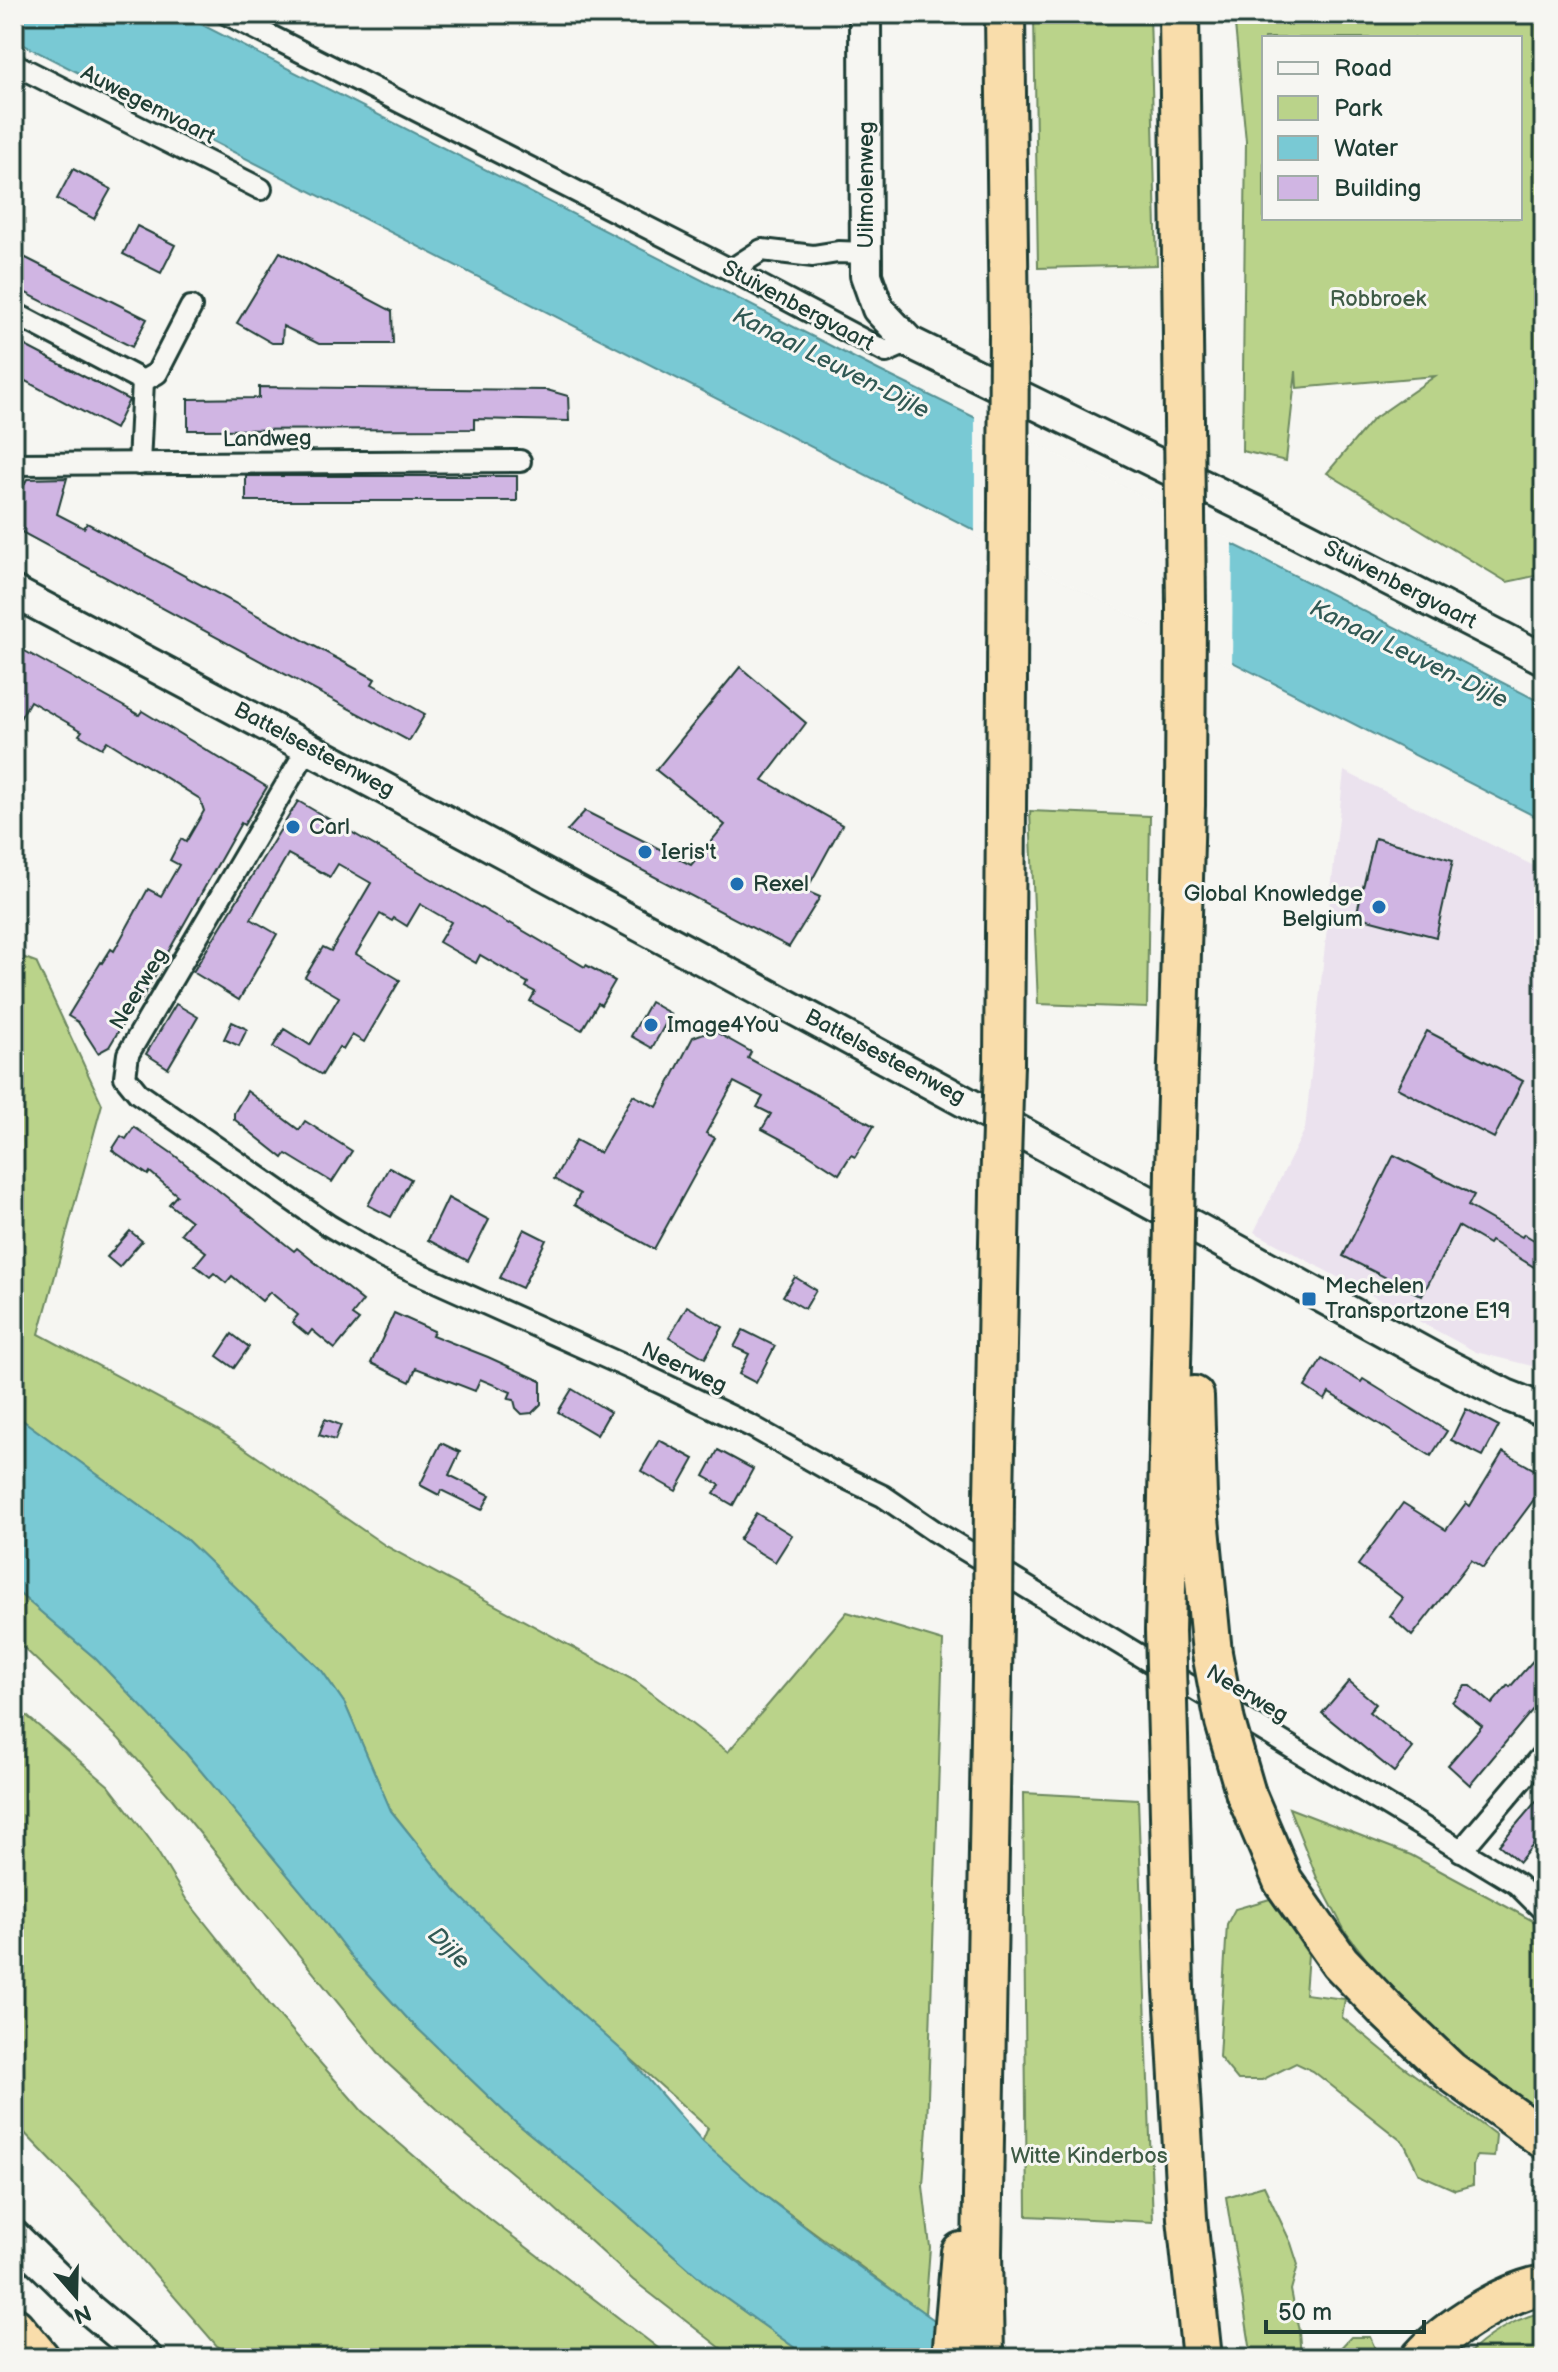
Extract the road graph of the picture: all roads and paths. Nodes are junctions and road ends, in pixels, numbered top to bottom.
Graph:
1 (227, 14) edge
2 (865, 14) edge
3 (1005, 14) edge
4 (1179, 14) edge
5 (14, 64) edge
6 (261, 189) dead end
7 (866, 253) junction
8 (731, 270) junction
9 (191, 307) dead end
10 (14, 313) edge
11 (909, 342) junction
12 (143, 381) junction
13 (520, 461) dead end
14 (14, 464) edge
15 (139, 464) junction
16 (14, 592) edge
17 (1544, 659) edge
18 (309, 746) junction
19 (1171, 1335) junction
20 (1544, 1410) edge
21 (1544, 1753) edge
22 (1461, 1851) junction
23 (1544, 1911) edge
24 (1544, 2139) edge
25 (14, 2236) edge
26 (972, 2246) junction
27 (1544, 2285) edge
28 (14, 2327) edge
29 (40, 2358) edge
30 (147, 2358) edge
31 (952, 2358) edge
32 (984, 2358) edge
33 (1202, 2358) edge
34 (1421, 2358) edge

1 - 8 street, Stuivenbergvaart
2 - 7 main road, Uilmolenweg
3 - 26 highway, bridge
4 - 19 highway, bridge
5 - 6 street, Auwegemvaart
7 - 8 street
7 - 11 main road, Uilmolenweg
8 - 11 street, Stuivenbergvaart
9 - 12 street
10 - 12 street
11 - 17 main road, Stuivenbergvaart
12 - 15 street
13 - 15 street, Landweg
14 - 15 street, Landweg
16 - 18 main road, Battelsesteenweg
18 - 20 main road, Battelsesteenweg
18 - 22 street, Neerweg
19 - 24 highway, bridge
19 - 33 highway, bridge
21 - 22 street
22 - 23 street, Neerweg
25 - 30 main road
26 - 31 highway
26 - 32 highway
27 - 34 highway
28 - 29 highway

